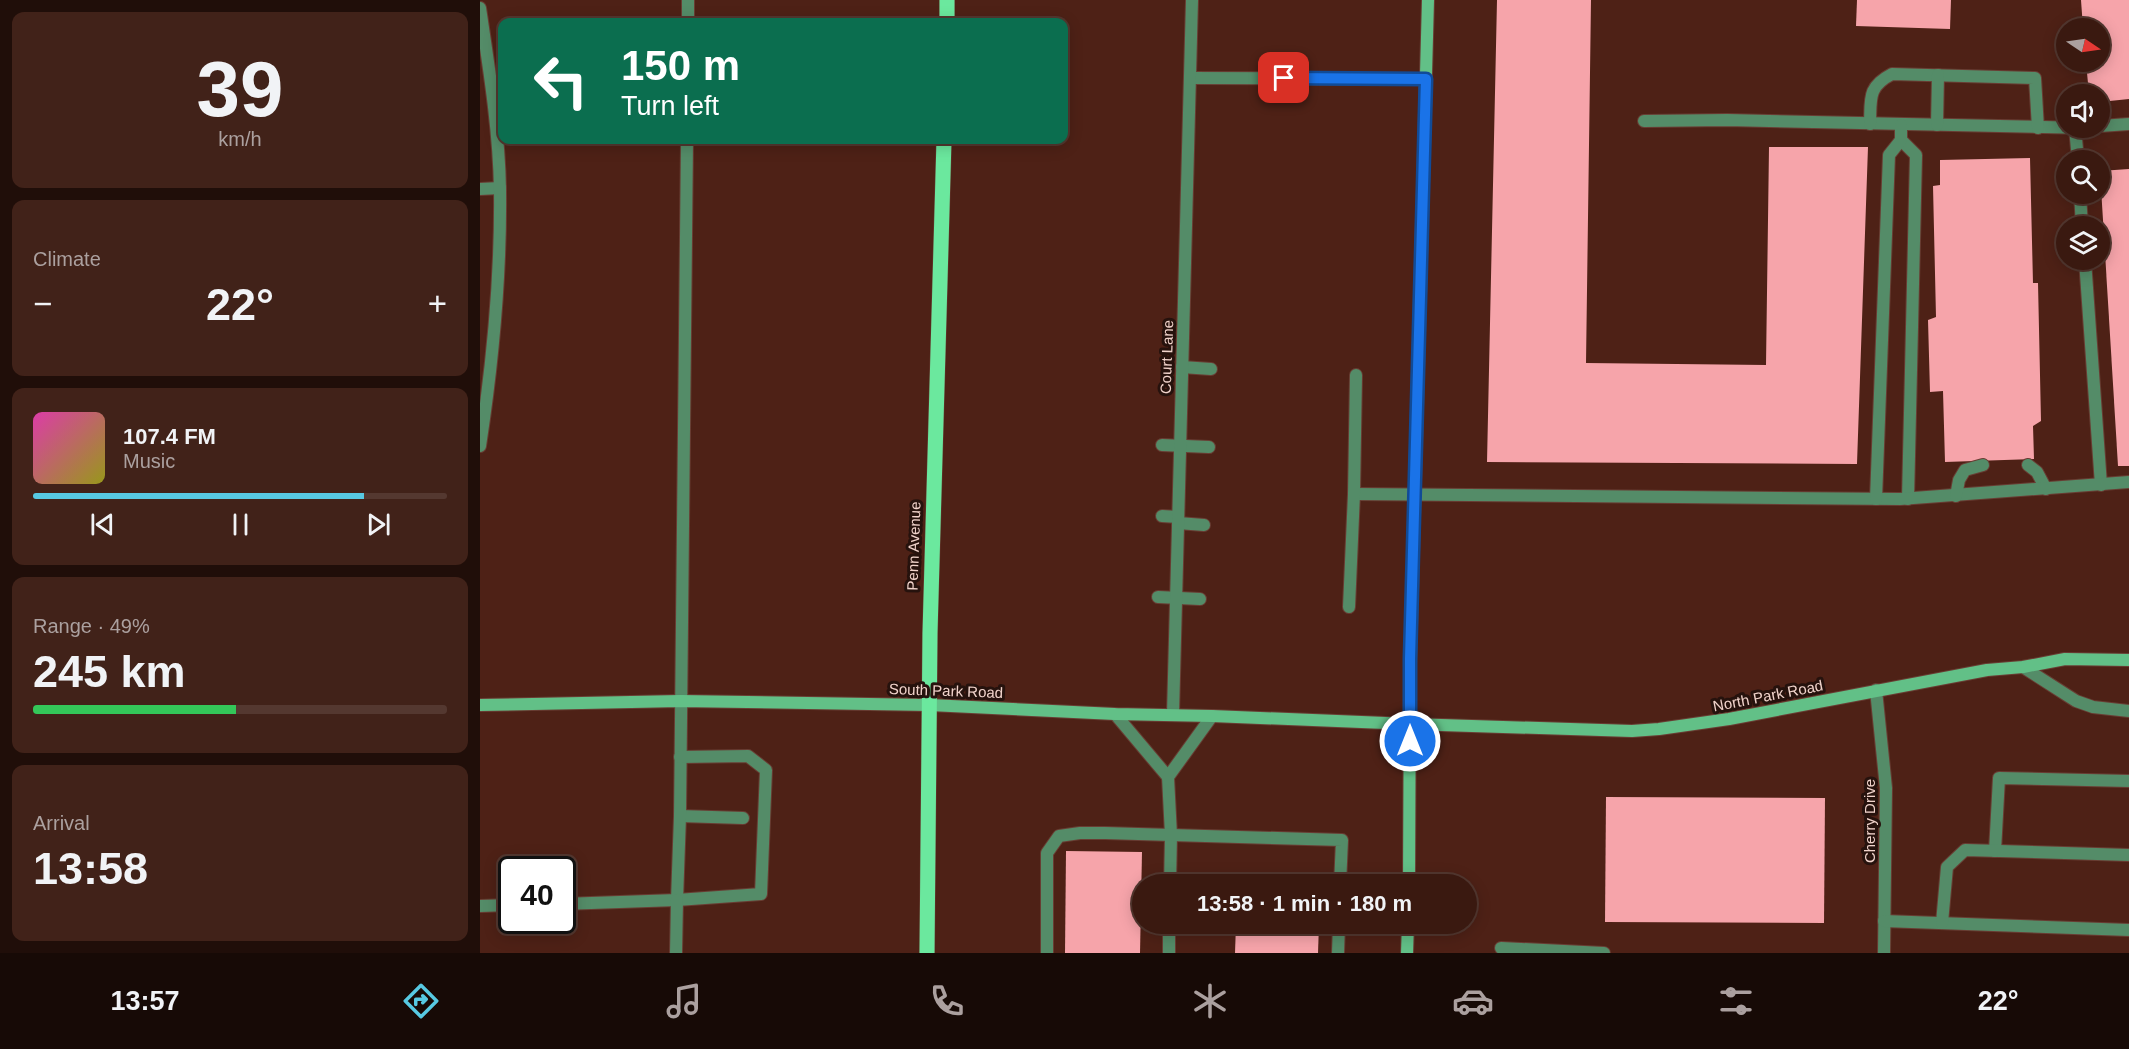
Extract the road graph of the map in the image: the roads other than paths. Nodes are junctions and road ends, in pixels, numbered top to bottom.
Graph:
1 (688, 0) edge
2 (947, 0) edge
3 (1192, 0) edge
4 (1428, 0) edge
5 (480, 8) edge
6 (688, 18) edge
7 (947, 18) edge
8 (1938, 75) junction
9 (1190, 78) junction
10 (1426, 79) junction
11 (1644, 121) dead end
12 (1870, 124) junction
13 (2129, 124) edge
14 (1901, 125) junction
15 (1938, 125) junction
16 (2110, 125) edge
17 (2038, 128) junction
18 (2056, 128) edge
19 (1901, 140) junction
20 (687, 144) edge
21 (944, 144) edge
22 (500, 188) junction
23 (480, 189) edge
24 (2086, 270) edge
25 (1182, 367) junction
26 (1211, 369) dead end
27 (1356, 375) dead end
28 (1162, 445) dead end
29 (480, 446) edge
30 (1180, 446) junction
31 (1209, 447) dead end
32 (1983, 465) dead end
33 (2028, 465) dead end
34 (2129, 483) edge
35 (2101, 484) junction
36 (2046, 489) junction
37 (1354, 494) junction
38 (1956, 495) junction
39 (1414, 496) junction
40 (1908, 499) junction
41 (1876, 500) junction
42 (1162, 516) dead end
43 (1178, 520) junction
44 (1204, 525) dead end
45 (1158, 597) dead end
46 (1176, 598) junction
47 (1200, 599) dead end
48 (1349, 607) dead end
49 (2128, 660) edge
50 (2023, 667) junction
51 (1876, 690) junction
52 (680, 701) junction
53 (480, 705) edge
54 (930, 705) junction
55 (2129, 711) edge
56 (1115, 714) junction
57 (1173, 714) junction
58 (1212, 716) junction
59 (1410, 724) junction
60 (680, 757) junction
61 (1168, 777) junction
62 (2129, 781) edge
63 (680, 816) junction
64 (744, 818) dead end
65 (1171, 835) junction
66 (1995, 851) junction
67 (2129, 855) edge
68 (1170, 874) edge
69 (1340, 874) edge
70 (1408, 874) edge
71 (677, 900) junction
72 (576, 904) edge
73 (498, 905) edge
74 (480, 906) edge
75 (1884, 921) junction
76 (1942, 923) junction
77 (2129, 930) edge
78 (1169, 934) edge
79 (1339, 934) edge
80 (1408, 934) edge
81 (1501, 948) dead end
82 (676, 953) edge
83 (927, 953) edge
84 (1047, 953) edge
85 (1169, 953) edge
86 (1338, 953) edge
87 (1407, 953) edge
88 (1604, 953) edge
89 (1884, 953) edge

1 - 6 street
2 - 7 main road
3 - 9 street, Court Lane
4 - 10 street
5 - 22 street
8 - 12 street
8 - 15 street
8 - 17 street
9 - 10 street
9 - 25 street, Court Lane
10 - 39 street
11 - 12 street
12 - 14 street
13 - 16 street
14 - 15 street
14 - 19 street
15 - 17 street
17 - 18 street
19 - 40 street
19 - 41 street
20 - 52 street
21 - 54 main road, Penn Avenue
22 - 23 street
22 - 29 street
24 - 35 street
25 - 26 street
25 - 30 street, Court Lane
27 - 37 street
28 - 30 street
30 - 31 street
30 - 43 street, Court Lane
32 - 38 street
33 - 36 street
34 - 35 street
35 - 36 street
36 - 38 street
37 - 39 street
37 - 48 street
38 - 40 street
39 - 41 street
39 - 59 street
40 - 41 street
42 - 43 street
43 - 44 street
43 - 46 street, Court Lane
45 - 46 street
46 - 47 street
46 - 57 street, Court Lane
49 - 50 street, North Park Road
50 - 51 street, North Park Road
50 - 55 street
51 - 59 street, North Park Road
51 - 75 street, Cherry Drive
52 - 53 street, South Park Road
52 - 54 street, South Park Road
52 - 60 street
54 - 56 street, South Park Road
54 - 83 main road, Penn Avenue
56 - 57 street, South Park Road
56 - 61 street
57 - 58 street, South Park Road
58 - 59 street, South Park Road
58 - 61 street
59 - 70 street
60 - 63 street
60 - 71 street
61 - 65 street
62 - 66 street
63 - 64 street
63 - 71 street
65 - 68 street
65 - 69 street
65 - 84 street
66 - 67 street
66 - 76 street
71 - 72 street
71 - 82 street
73 - 74 street
75 - 76 street
75 - 89 street, Cherry Drive
76 - 77 street
78 - 85 street
79 - 86 street
80 - 87 street
81 - 88 street

